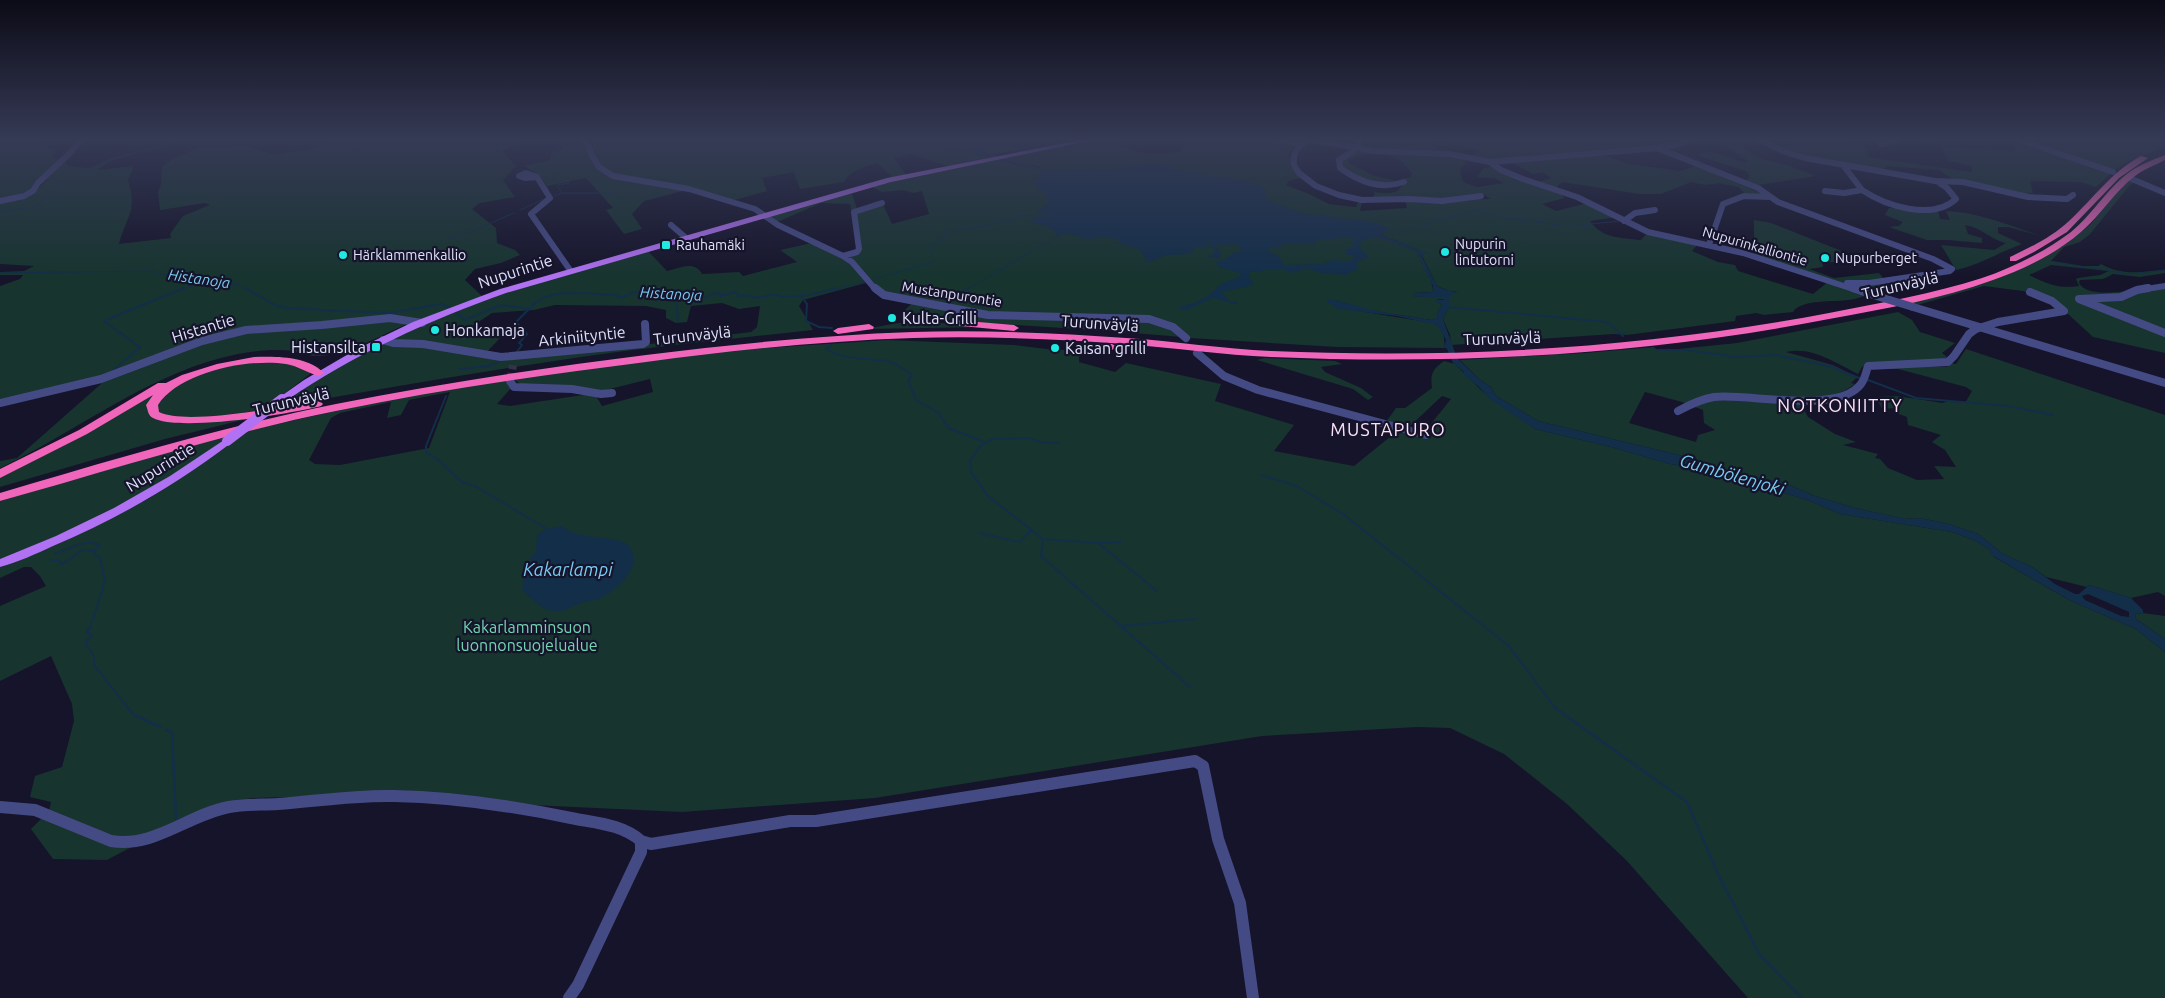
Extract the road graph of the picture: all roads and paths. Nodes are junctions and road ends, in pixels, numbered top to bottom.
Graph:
1 (36, 186) edge
2 (542, 186) edge
3 (666, 186) edge
4 (870, 186) edge
5 (1317, 186) edge
6 (1375, 186) edge
7 (1393, 186) edge
8 (1543, 186) edge
9 (1752, 186) edge
10 (1859, 186) edge
11 (1942, 186) edge
12 (1977, 186) edge
13 (2105, 186) edge
14 (2120, 186) edge
15 (2147, 186) edge
16 (1862, 190) junction
17 (1825, 191) dead end
18 (2165, 193) edge
19 (2073, 195) dead end
20 (1482, 196) dead end
21 (1770, 197) junction
22 (0, 201) edge
23 (882, 203) dead end
24 (1655, 210) dead end
25 (765, 215) junction
26 (1624, 220) junction
27 (671, 225) dead end
28 (685, 238) junction
29 (1709, 245) junction
30 (843, 256) junction
31 (570, 270) junction
32 (1839, 283) junction
33 (2165, 286) edge
34 (2030, 292) dead end
35 (422, 323) junction
36 (955, 323) dead end
37 (645, 324) dead end
38 (869, 327) dead end
39 (1981, 328) junction
40 (1044, 330) junction
41 (2165, 333) edge
42 (805, 335) junction
43 (847, 338) junction
44 (1186, 338) dead end
45 (383, 340) junction
46 (986, 342) dead end
47 (1086, 347) dead end
48 (1197, 353) dead end
49 (1470, 353) junction
50 (1264, 354) junction
51 (1434, 354) junction
52 (507, 357) junction
53 (513, 365) dead end
54 (324, 371) junction
55 (510, 380) dead end
56 (2165, 383) edge
57 (612, 393) dead end
58 (339, 401) junction
59 (0, 403) edge
60 (1678, 411) dead end
61 (1426, 435) dead end
62 (0, 474) edge
63 (0, 490) edge
64 (0, 498) edge
65 (0, 563) edge
66 (0, 807) edge
67 (641, 841) junction
68 (569, 998) edge
69 (1252, 998) edge

1 - 22 street
2 - 31 street
3 - 25 street, Mustanpurontie
4 - 25 main road, Nupurintie
5 - 20 street
6 - 7 street
8 - 26 street, Nupurinkalliontie
9 - 21 street
10 - 16 street
11 - 16 street
12 - 19 street
13 - 49 highway, Turunväylä
14 - 49 highway, Turunväylä
15 - 18 street
16 - 17 street
21 - 29 street
21 - 32 street
23 - 30 street
24 - 26 street
25 - 28 main road, Nupurintie
25 - 30 street, Mustanpurontie
26 - 29 street, Nupurinkalliontie
27 - 28 street
28 - 31 main road, Nupurintie
29 - 32 street, Nupurinkalliontie
30 - 44 street, Mustanpurontie
31 - 35 main road, Nupurintie
32 - 39 street, Nupurinkalliontie, bridge
33 - 41 street
34 - 39 street
35 - 45 main road, Nupurintie
35 - 59 street, Histantie
36 - 40 highway
37 - 52 street, Arkiniityntie
38 - 42 highway
39 - 56 street, Nupurinkalliontie
39 - 60 street
40 - 42 highway, Turunväylä
40 - 51 highway, Turunväylä
42 - 58 highway, Turunväylä
43 - 46 highway
43 - 50 highway, Turunväylä
43 - 64 highway, Turunväylä
45 - 52 street, Arkiniityntie
45 - 54 main road, Nupurintie
47 - 50 highway
48 - 61 street
49 - 51 highway, Turunväylä
50 - 51 highway, Turunväylä
52 - 53 street
54 - 58 highway
54 - 62 highway
54 - 65 main road, Nupurintie, bridge
55 - 57 street
58 - 63 highway, Turunväylä
66 - 67 street
67 - 68 street
67 - 69 street

